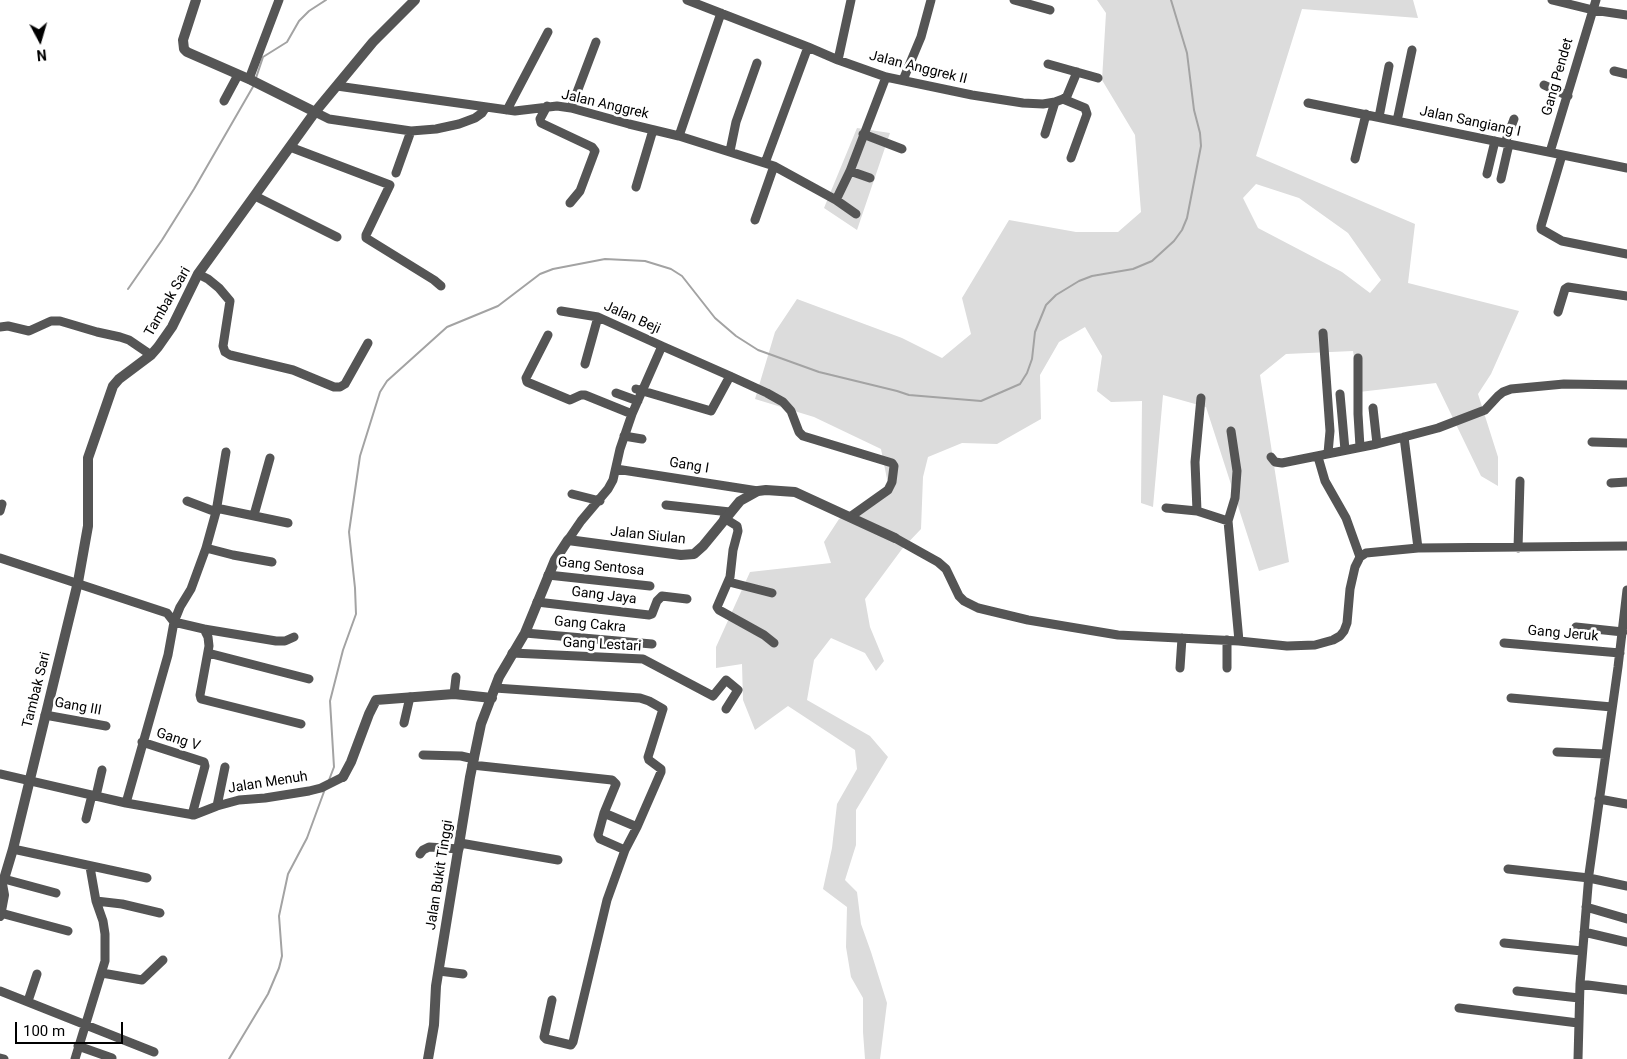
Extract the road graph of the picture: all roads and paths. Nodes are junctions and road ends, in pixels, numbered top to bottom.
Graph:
1 (196, 0) edge
2 (279, 0) edge
3 (415, 0) edge
4 (687, 0) edge
5 (851, 0) edge
6 (931, 0) edge
7 (1014, 0) edge
8 (1552, 0) edge
9 (1596, 0) edge
10 (711, 4) edge
11 (1050, 10) dead end
12 (1593, 10) junction
13 (721, 13) junction
14 (1627, 15) edge
15 (548, 32) dead end
16 (596, 42) dead end
17 (808, 47) junction
18 (1412, 50) dead end
19 (838, 60) junction
20 (757, 63) dead end
21 (1048, 64) dead end
22 (1389, 66) dead end
23 (1614, 71) dead end
24 (1077, 72) junction
25 (1627, 74) edge
26 (238, 75) junction
27 (886, 77) junction
28 (1098, 78) dead end
29 (902, 80) junction
30 (253, 81) junction
31 (1544, 85) dead end
32 (337, 86) junction
33 (1568, 96) junction
34 (1059, 101) junction
35 (224, 102) dead end
36 (1308, 102) dead end
37 (547, 106) junction
38 (486, 107) junction
39 (571, 108) junction
40 (507, 110) junction
41 (315, 112) junction
42 (1366, 114) junction
43 (1379, 117) junction
44 (1514, 119) dead end
45 (1397, 121) junction
46 (653, 130) junction
47 (411, 131) junction
48 (863, 134) junction
49 (1045, 134) dead end
50 (679, 136) junction
51 (1495, 141) junction
52 (1507, 143) junction
53 (290, 147) junction
54 (902, 150) dead end
55 (730, 151) junction
56 (1550, 152) junction
57 (1562, 155) junction
58 (1071, 158) dead end
59 (1355, 160) dead end
60 (770, 165) junction
61 (1627, 168) edge
62 (850, 171) junction
63 (396, 173) dead end
64 (1487, 174) dead end
65 (870, 178) dead end
66 (1501, 179) dead end
67 (636, 186) dead end
68 (255, 196) junction
69 (836, 200) junction
70 (570, 203) dead end
71 (856, 214) dead end
72 (755, 220) dead end
73 (337, 237) dead end
74 (1627, 254) edge
75 (198, 274) junction
76 (441, 286) dead end
77 (1627, 296) edge
78 (561, 311) dead end
79 (1558, 312) dead end
80 (598, 316) junction
81 (0, 327) edge
82 (1323, 333) dead end
83 (548, 335) dead end
84 (368, 344) dead end
85 (662, 346) junction
86 (151, 355) junction
87 (1358, 358) dead end
88 (585, 364) dead end
89 (730, 376) junction
90 (1627, 385) edge
91 (639, 390) junction
92 (616, 393) dead end
93 (1340, 394) dead end
94 (1201, 398) dead end
95 (638, 401) junction
96 (1373, 408) dead end
97 (632, 414) junction
98 (1231, 431) dead end
99 (624, 436) junction
100 (1404, 437) junction
101 (642, 439) dead end
102 (1592, 442) dead end
103 (1377, 444) junction
104 (1627, 444) edge
105 (1360, 447) junction
106 (1345, 450) junction
107 (226, 452) dead end
108 (1328, 453) junction
109 (1318, 456) junction
110 (1271, 457) dead end
111 (270, 458) dead end
112 (616, 469) junction
113 (1520, 481) dead end
114 (1627, 482) edge
115 (1611, 483) dead end
116 (758, 491) junction
117 (572, 494) dead end
118 (187, 501) dead end
119 (600, 501) junction
120 (666, 505) dead end
121 (1166, 508) dead end
122 (216, 510) junction
123 (1197, 511) junction
124 (254, 515) junction
125 (727, 515) junction
126 (850, 517) junction
127 (1228, 521) junction
128 (288, 522) dead end
129 (895, 538) joint
130 (568, 540) junction
131 (1607, 546) junction
132 (1627, 546) edge
133 (206, 548) junction
134 (1418, 548) junction
135 (1518, 548) junction
136 (1608, 556) dead end
137 (1360, 557) junction
138 (0, 558) edge
139 (272, 562) dead end
140 (548, 575) junction
141 (78, 582) junction
142 (729, 582) junction
143 (650, 586) dead end
144 (1627, 590) edge
145 (772, 593) dead end
146 (1627, 596) edge
147 (687, 599) dead end
148 (537, 602) junction
149 (1626, 620) edge
150 (174, 622) junction
151 (1576, 627) dead end
152 (204, 629) junction
153 (1623, 632) junction
154 (525, 633) junction
155 (294, 637) dead end
156 (1182, 638) junction
157 (1226, 640) junction
158 (1239, 641) junction
159 (774, 643) dead end
160 (1504, 643) dead end
161 (652, 644) dead end
162 (1623, 650) edge
163 (208, 653) junction
164 (512, 653) junction
165 (1180, 668) dead end
166 (1227, 668) dead end
167 (1623, 668) edge
168 (456, 676) dead end
169 (309, 679) dead end
170 (493, 693) junction
171 (454, 694) junction
172 (410, 697) junction
173 (1511, 698) dead end
174 (1612, 707) junction
175 (726, 709) dead end
176 (46, 715) junction
177 (404, 723) dead end
178 (301, 724) dead end
179 (106, 726) dead end
180 (142, 742) junction
181 (1557, 752) dead end
182 (1605, 754) junction
183 (423, 755) dead end
184 (473, 762) junction
185 (225, 767) dead end
186 (102, 770) dead end
187 (0, 774) edge
188 (343, 777) joint
189 (30, 780) junction
190 (94, 795) junction
191 (1599, 799) junction
192 (126, 803) junction
193 (1627, 804) edge
194 (217, 806) junction
195 (604, 813) junction
196 (192, 815) junction
197 (86, 819) dead end
198 (637, 827) junction
199 (459, 846) junction
200 (13, 849) junction
201 (625, 850) junction
202 (420, 854) dead end
203 (558, 860) dead end
204 (90, 867) junction
205 (1508, 869) dead end
206 (147, 878) dead end
207 (1589, 878) junction
208 (2, 882) edge
209 (1627, 886) edge
210 (56, 893) dead end
211 (96, 901) junction
212 (1586, 907) junction
213 (160, 913) dead end
214 (0, 914) edge
215 (1627, 918) edge
216 (68, 931) dead end
217 (1584, 932) junction
218 (1627, 942) edge
219 (1504, 943) dead end
220 (1582, 951) junction
221 (163, 960) dead end
222 (439, 971) junction
223 (102, 973) junction
224 (37, 974) dead end
225 (463, 974) dead end
226 (1580, 984) junction
227 (1517, 990) dead end
228 (1627, 990) edge
229 (0, 991) edge
230 (1579, 998) junction
231 (15, 999) dead end
232 (552, 1000) dead end
233 (28, 1001) junction
234 (1460, 1008) dead end
235 (1578, 1023) junction
236 (84, 1026) junction
237 (78, 1046) junction
238 (154, 1052) dead end
239 (0, 1058) edge
240 (112, 1058) edge
241 (4, 1059) edge
242 (75, 1059) edge
243 (428, 1059) edge
244 (1578, 1059) edge

1 - 26 street
2 - 30 street
3 - 32 street, Tambak Sari
4 - 10 street, Jalan Anggrek II
5 - 19 street
6 - 29 street
7 - 11 street
8 - 12 street
9 - 12 street, Gang Pendet
10 - 13 street, Jalan Anggrek II
12 - 14 street
12 - 33 street, Gang Pendet
13 - 17 street, Jalan Anggrek II
13 - 50 street
15 - 40 street
16 - 39 street
17 - 19 street, Jalan Anggrek II
17 - 60 street
18 - 45 street
19 - 27 street, Jalan Anggrek II
20 - 55 street
21 - 24 street
22 - 43 street
23 - 25 street
24 - 28 street
24 - 34 street
26 - 30 street
26 - 35 street
27 - 29 street, Jalan Anggrek II
27 - 48 street
29 - 34 street, Jalan Anggrek II
30 - 41 street
31 - 33 street
32 - 38 street, Jalan Anggrek
32 - 41 street, Tambak Sari
33 - 56 street, Gang Pendet
34 - 49 street
34 - 58 street
36 - 42 street, Jalan Sangiang I
37 - 39 street, Jalan Anggrek
37 - 40 street, Jalan Anggrek
37 - 70 street
38 - 40 street, Jalan Anggrek
38 - 47 street
39 - 46 street, Jalan Anggrek
41 - 47 street
41 - 53 street, Tambak Sari
42 - 43 street, Jalan Sangiang I
42 - 59 street
43 - 45 street, Jalan Sangiang I
44 - 52 street
45 - 51 street, Jalan Sangiang I
46 - 50 street, Jalan Anggrek
46 - 67 street
47 - 63 street
48 - 54 street
48 - 62 street
50 - 55 street, Jalan Anggrek
51 - 52 street, Jalan Sangiang I
51 - 64 street
52 - 56 street, Jalan Sangiang I
52 - 66 street
53 - 68 street, Tambak Sari
53 - 76 street
55 - 60 street, Jalan Anggrek
56 - 57 street, Jalan Sangiang I
57 - 61 street, Jalan Sangiang I
57 - 74 street
60 - 69 street, Jalan Anggrek
60 - 72 street
62 - 65 street
62 - 69 street
68 - 73 street
68 - 75 street, Tambak Sari
69 - 71 street, Jalan Anggrek
75 - 84 street
75 - 86 street, Tambak Sari
77 - 79 street
78 - 80 street, Jalan Beji
80 - 85 street, Jalan Beji
80 - 88 street
81 - 86 street
82 - 108 street
83 - 97 street
85 - 89 street, Jalan Beji
85 - 91 street
86 - 141 street, Tambak Sari
87 - 105 street
89 - 91 street
89 - 126 street, Jalan Beji
90 - 100 street
91 - 95 street
92 - 95 street
93 - 106 street
94 - 123 street
95 - 97 street
96 - 103 street
97 - 99 street
98 - 127 street
99 - 101 street
99 - 112 street
100 - 103 street
100 - 134 street
102 - 104 street
103 - 105 street
105 - 106 street
106 - 108 street
107 - 122 street
108 - 109 street
109 - 110 street
109 - 137 street
111 - 124 street
112 - 116 street, Gang I
112 - 119 street
113 - 135 street
114 - 115 street
116 - 125 street, Jalan Siulan
116 - 126 street
117 - 119 street
118 - 122 street
119 - 130 street
120 - 125 street
121 - 123 street
122 - 124 street
122 - 133 street
123 - 127 street
124 - 128 street
125 - 130 street, Jalan Siulan
125 - 142 street
126 - 129 street
127 - 158 street
129 - 156 street
130 - 140 street
131 - 132 street
131 - 135 street
131 - 136 street
133 - 139 street
133 - 150 street
134 - 135 street
134 - 137 street
137 - 158 street
138 - 141 street
140 - 143 street, Gang Sentosa
140 - 148 street
141 - 150 street
141 - 176 street, Tambak Sari
142 - 145 street
142 - 159 street
144 - 146 street
146 - 149 street
147 - 148 street, Gang Jaya
148 - 154 street
149 - 153 street
150 - 152 street
150 - 180 street
151 - 153 street
152 - 155 street
152 - 163 street
153 - 162 street
154 - 161 street, Gang Cakra
154 - 164 street
156 - 157 street
156 - 165 street
157 - 158 street
157 - 166 street
160 - 162 street, Gang Jeruk
162 - 167 street
163 - 169 street
163 - 178 street
164 - 170 street
164 - 175 street, Gang Lestari
167 - 174 street
168 - 171 street
170 - 171 street, Jalan Menuh
170 - 184 street, Jalan Bukit Tinggi
170 - 198 street
171 - 172 street, Jalan Menuh
172 - 177 street
172 - 188 street, Jalan Menuh
173 - 174 street
174 - 182 street
176 - 179 street, Gang III
176 - 189 street, Tambak Sari
180 - 192 street
180 - 196 street, Gang V
181 - 182 street
182 - 191 street
183 - 184 street
184 - 195 street
184 - 199 street, Jalan Bukit Tinggi
185 - 194 street
186 - 190 street
187 - 189 street, Jalan Menuh
188 - 194 street, Jalan Menuh
189 - 190 street, Jalan Menuh
189 - 200 street, Tambak Sari
190 - 192 street, Jalan Menuh
190 - 197 street
191 - 193 street
191 - 207 street
192 - 196 street, Jalan Menuh
194 - 196 street, Jalan Menuh
195 - 198 street
195 - 201 street
198 - 201 street
199 - 202 street
199 - 203 street
199 - 222 street, Jalan Bukit Tinggi
200 - 204 street
200 - 208 street, Tambak Sari
201 - 232 street
204 - 206 street
204 - 211 street
205 - 207 street
207 - 209 street
207 - 212 street
208 - 210 street
208 - 214 street, Tambak Sari
211 - 213 street
211 - 223 street
212 - 215 street
212 - 217 street
214 - 216 street
217 - 218 street
217 - 220 street
219 - 220 street
220 - 226 street
221 - 223 street
222 - 225 street
222 - 243 street, Jalan Bukit Tinggi
223 - 236 street
224 - 233 street
226 - 228 street
226 - 230 street
227 - 230 street
229 - 231 street
229 - 233 street
230 - 235 street
233 - 236 street
234 - 235 street
235 - 244 street
236 - 237 street
236 - 238 street
237 - 240 street
237 - 242 street
239 - 241 street

